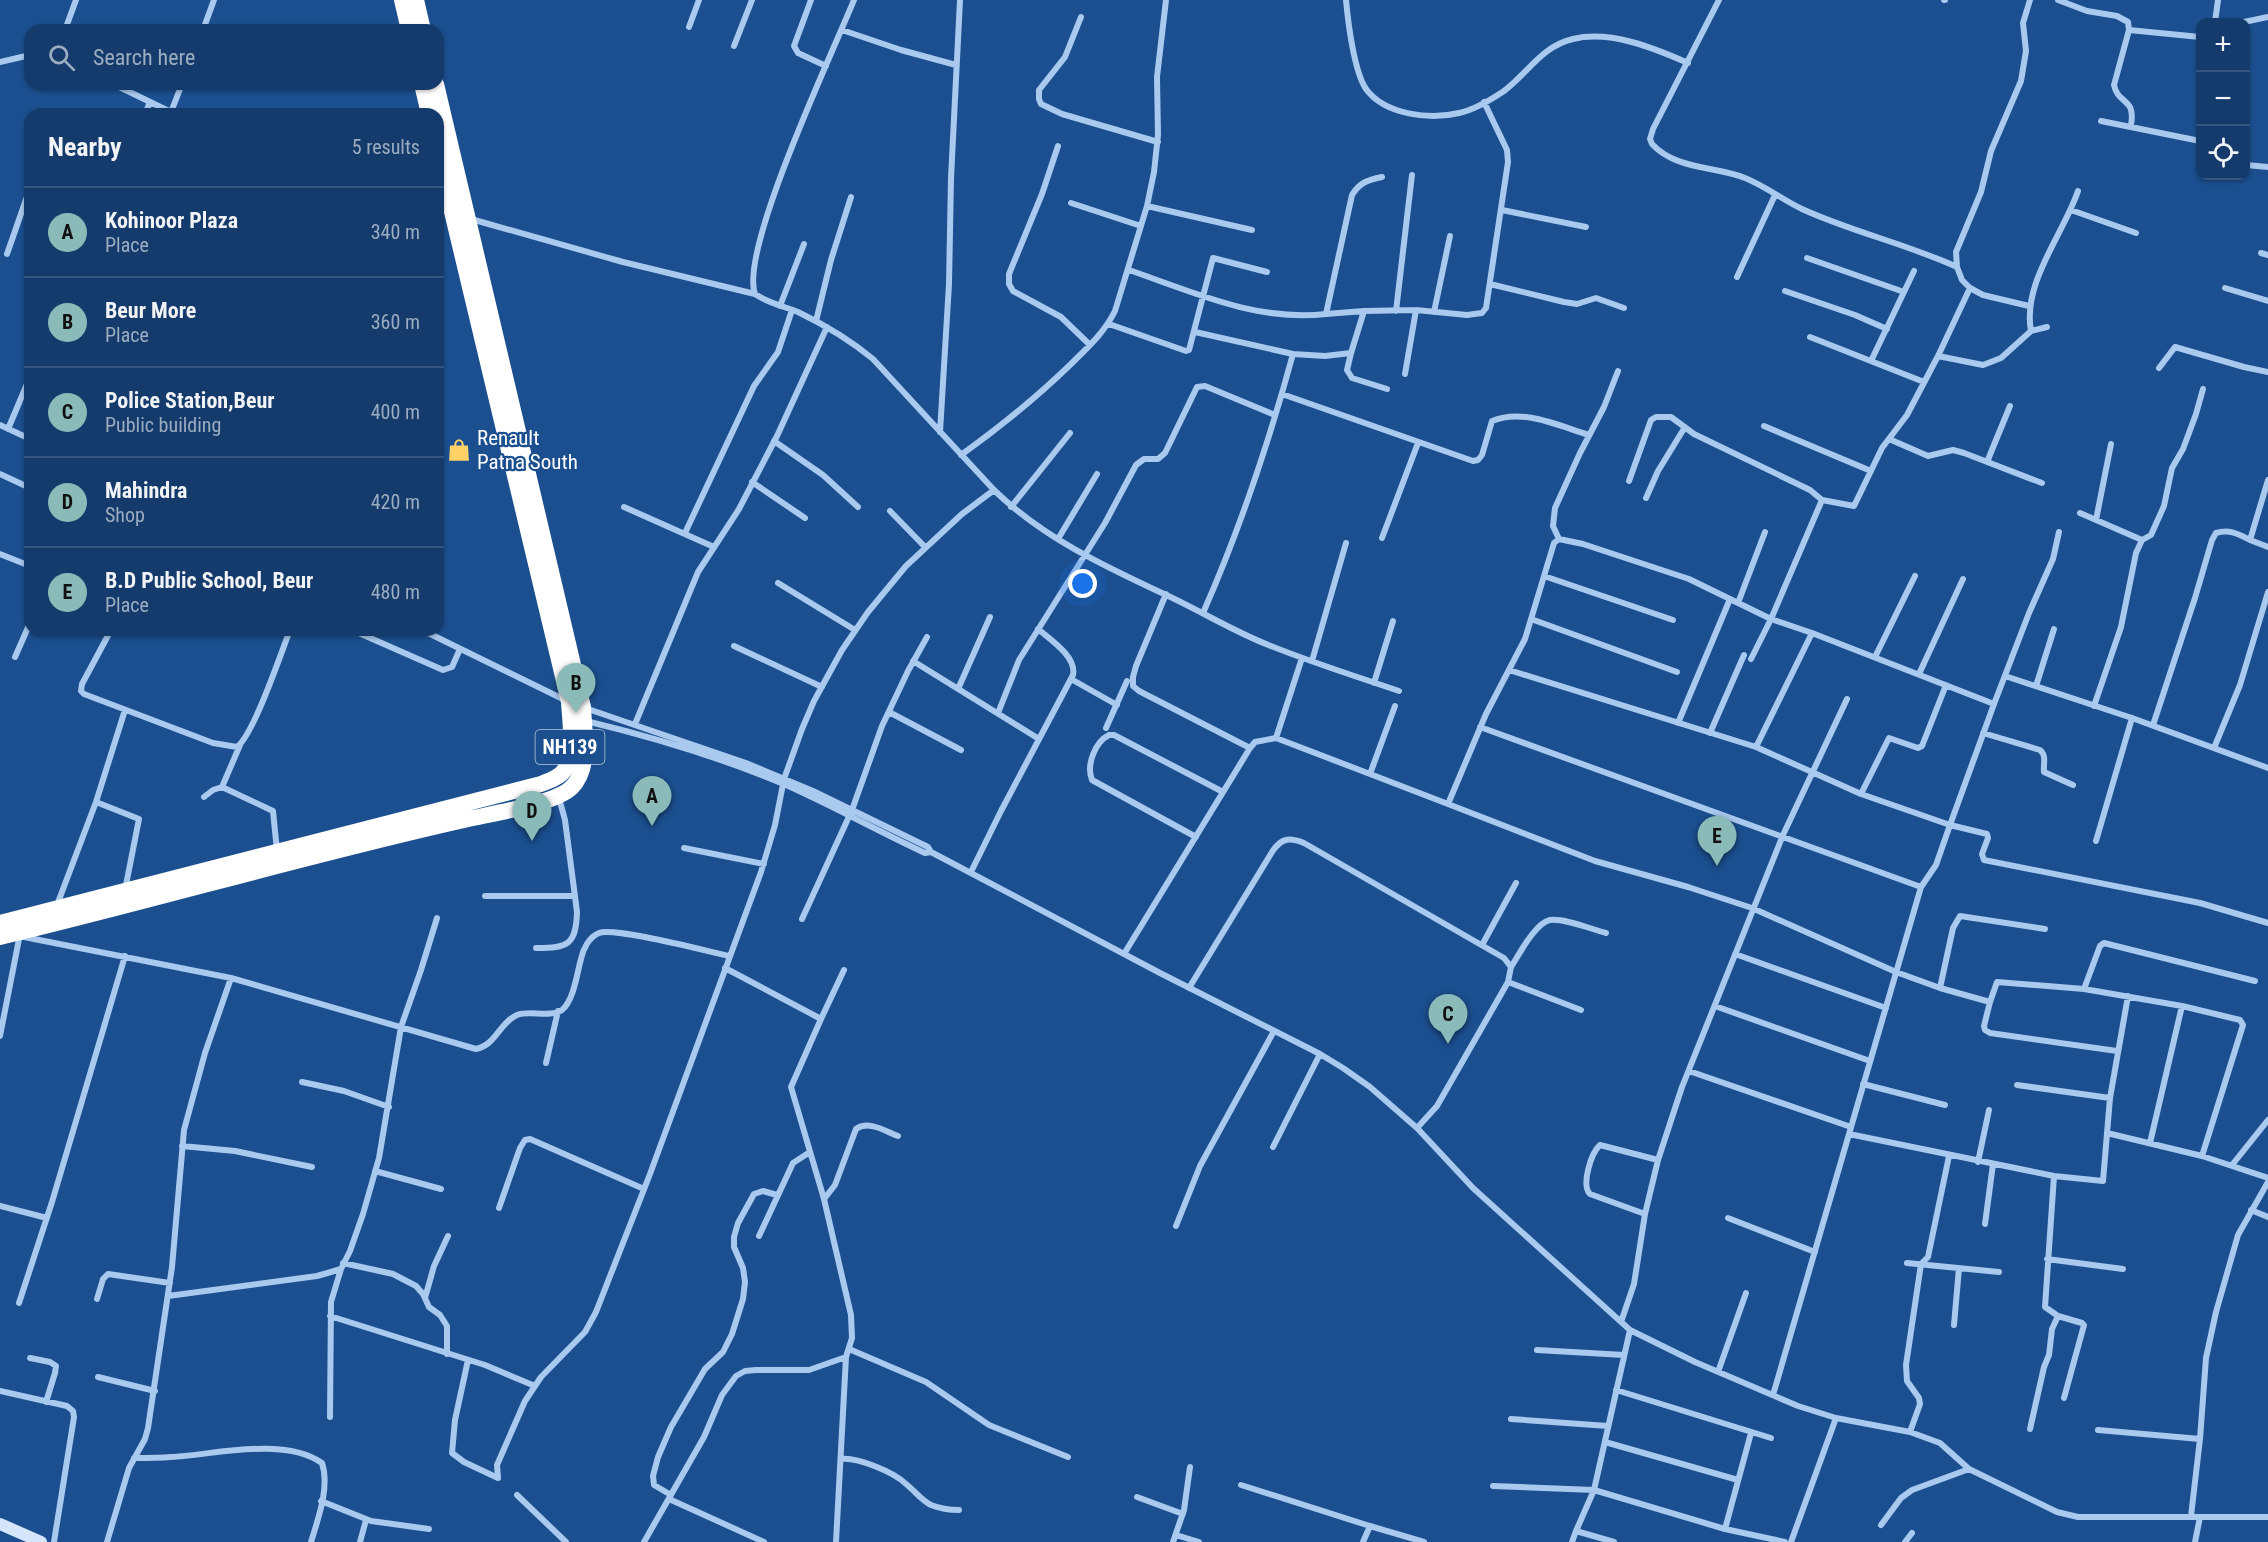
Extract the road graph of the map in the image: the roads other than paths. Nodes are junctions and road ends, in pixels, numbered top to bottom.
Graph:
1 (76, 0) edge
2 (214, 0) edge
3 (402, 0) edge
4 (416, 0) edge
5 (699, 0) edge
6 (752, 0) edge
7 (811, 0) edge
8 (854, 0) edge
9 (960, 0) edge
10 (1167, 0) edge
11 (1346, 0) edge
12 (1719, 0) edge
13 (2030, 0) edge
14 (2058, 0) edge
15 (2218, 0) edge
16 (1081, 17) dead end
17 (2268, 17) edge
18 (2215, 18) edge
19 (2250, 21) edge
20 (67, 24) edge
21 (205, 24) edge
22 (408, 24) edge
23 (422, 24) edge
24 (689, 27) dead end
25 (842, 30) junction
26 (2129, 30) junction
27 (2196, 37) edge
28 (734, 46) dead end
29 (24, 56) edge
30 (0, 62) edge
31 (1688, 63) junction
32 (956, 65) junction
33 (826, 66) junction
34 (125, 90) edge
35 (180, 90) edge
36 (423, 90) edge
37 (437, 90) edge
38 (150, 102) junction
39 (1484, 102) junction
40 (148, 108) edge
41 (163, 108) edge
42 (175, 108) edge
43 (428, 108) edge
44 (439, 108) edge
45 (2102, 121) dead end
46 (2131, 125) junction
47 (2196, 140) edge
48 (1158, 142) junction
49 (1058, 146) dead end
50 (444, 150) edge
51 (2250, 165) edge
52 (2268, 167) edge
53 (1412, 175) dead end
54 (444, 176) edge
55 (1382, 177) dead end
56 (2078, 191) dead end
57 (1774, 195) junction
58 (851, 197) dead end
59 (450, 200) edge
60 (1071, 203) dead end
61 (24, 206) edge
62 (1147, 206) junction
63 (1502, 210) junction
64 (2071, 210) junction
65 (468, 219) junction
66 (1142, 225) junction
67 (1586, 227) dead end
68 (1251, 230) dead end
69 (2136, 233) dead end
70 (1450, 236) dead end
71 (804, 243) dead end
72 (2260, 253) dead end
73 (7, 254) dead end
74 (2268, 255) edge
75 (1807, 258) dead end
76 (1957, 267) junction
77 (1129, 270) junction
78 (1914, 271) dead end
79 (1267, 272) dead end
80 (1737, 277) dead end
81 (1490, 284) junction
82 (1970, 288) junction
83 (2225, 288) dead end
84 (1785, 291) dead end
85 (1904, 292) junction
86 (755, 294) junction
87 (1202, 296) junction
88 (2268, 301) edge
89 (780, 306) junction
90 (2029, 306) junction
91 (1624, 308) dead end
92 (792, 310) junction
93 (1416, 310) junction
94 (1364, 311) junction
95 (1396, 311) junction
96 (1434, 312) junction
97 (1326, 314) junction
98 (816, 321) junction
99 (1109, 324) junction
100 (827, 327) junction
101 (2047, 327) dead end
102 (1887, 328) junction
103 (2031, 330) junction
104 (1195, 332) junction
105 (1810, 337) dead end
106 (1090, 345) junction
107 (1351, 353) junction
108 (1293, 354) junction
109 (1938, 356) junction
110 (1871, 361) junction
111 (2159, 368) dead end
112 (1618, 371) dead end
113 (2268, 372) edge
114 (1405, 374) dead end
115 (1924, 382) junction
116 (1387, 389) dead end
117 (2203, 389) dead end
118 (24, 391) edge
119 (1282, 394) junction
120 (2010, 406) dead end
121 (1275, 415) junction
122 (0, 425) edge
123 (1764, 426) dead end
124 (1685, 427) junction
125 (8, 429) junction
126 (940, 432) junction
127 (1070, 433) dead end
128 (1590, 435) junction
129 (24, 437) edge
130 (1889, 439) junction
131 (774, 441) junction
132 (1418, 443) junction
133 (2111, 444) dead end
134 (961, 455) junction
135 (1987, 462) junction
136 (1871, 471) junction
137 (0, 474) edge
138 (1097, 474) dead end
139 (2268, 480) edge
140 (1629, 481) dead end
141 (752, 482) junction
142 (2042, 483) dead end
143 (24, 485) edge
144 (994, 490) junction
145 (1646, 498) dead end
146 (1822, 500) junction
147 (528, 503) junction
148 (624, 507) dead end
149 (858, 507) dead end
150 (1011, 507) junction
151 (890, 511) dead end
152 (2080, 513) dead end
153 (805, 518) dead end
154 (2096, 520) junction
155 (1765, 532) dead end
156 (2059, 532) dead end
157 (685, 533) junction
158 (1058, 538) junction
159 (1382, 538) dead end
160 (1559, 539) junction
161 (2142, 540) junction
162 (2250, 540) junction
163 (1346, 543) dead end
164 (714, 547) junction
165 (2268, 547) edge
166 (925, 548) junction
167 (0, 554) edge
168 (1085, 554) junction
169 (24, 564) edge
170 (1544, 576) junction
171 (1915, 576) dead end
172 (1963, 579) dead end
173 (778, 583) dead end
174 (2268, 592) edge
175 (1166, 594) junction
176 (1730, 599) junction
177 (1738, 603) junction
178 (1203, 613) junction
179 (990, 617) dead end
180 (1531, 619) junction
181 (1771, 619) junction
182 (1673, 620) dead end
183 (1393, 621) dead end
184 (2054, 629) dead end
185 (855, 630) junction
186 (1038, 630) junction
187 (1812, 633) junction
188 (24, 636) edge
189 (108, 636) edge
190 (288, 636) edge
191 (366, 636) edge
192 (434, 636) edge
193 (927, 637) dead end
194 (734, 646) dead end
195 (460, 649) junction
196 (1744, 656) dead end
197 (15, 657) dead end
198 (1875, 657) junction
199 (1302, 658) junction
200 (1751, 658) dead end
201 (914, 661) junction
202 (1312, 661) junction
203 (1509, 670) junction
204 (1677, 672) dead end
205 (1918, 674) junction
206 (2004, 676) junction
207 (1071, 679) junction
208 (1127, 681) dead end
209 (1374, 683) junction
210 (1946, 685) junction
211 (2036, 686) junction
212 (822, 687) junction
213 (958, 689) junction
214 (1400, 691) dead end
215 (1847, 699) dead end
216 (1994, 704) junction
217 (1117, 705) junction
218 (2094, 705) junction
219 (1395, 706) dead end
220 (125, 710) junction
221 (576, 712) junction
222 (889, 712) junction
223 (998, 713) junction
224 (2132, 718) junction
225 (1678, 723) junction
226 (635, 724) junction
227 (2152, 725) junction
228 (1480, 727) junction
229 (1106, 728) dead end
230 (1983, 732) junction
231 (1710, 733) junction
232 (1276, 738) junction
233 (1039, 739) junction
234 (240, 744) junction
235 (1756, 747) junction
236 (1250, 748) junction
237 (2214, 748) junction
238 (961, 750) dead end
239 (2268, 768) edge
240 (1812, 773) junction
241 (1370, 774) junction
242 (784, 782) junction
243 (2073, 785) dead end
244 (222, 788) junction
245 (1223, 792) junction
246 (1861, 794) junction
247 (558, 795) junction
248 (204, 797) dead end
249 (96, 802) junction
250 (1448, 804) junction
251 (851, 812) junction
252 (1950, 825) junction
253 (1783, 835) junction
254 (1196, 837) junction
255 (2096, 841) dead end
256 (684, 848) dead end
257 (280, 858) junction
258 (764, 864) junction
259 (971, 872) junction
260 (1516, 883) dead end
261 (1921, 887) junction
262 (125, 891) junction
263 (485, 896) dead end
264 (575, 896) junction
265 (1752, 908) junction
266 (56, 909) junction
267 (437, 918) dead end
268 (802, 918) dead end
269 (0, 923) edge
270 (2268, 923) edge
271 (21, 929) junction
272 (2045, 929) dead end
273 (1606, 933) dead end
274 (0, 938) edge
275 (1482, 945) junction
276 (536, 948) dead end
277 (1124, 954) junction
278 (1735, 954) junction
279 (125, 956) junction
280 (729, 956) junction
281 (1511, 967) junction
282 (725, 968) junction
283 (844, 970) dead end
284 (1896, 972) junction
285 (231, 978) junction
286 (2255, 981) dead end
287 (1508, 982) junction
288 (1189, 988) junction
289 (1940, 988) junction
290 (2084, 989) junction
291 (2127, 996) junction
292 (1990, 1002) junction
293 (1715, 1006) junction
294 (2181, 1006) junction
295 (1886, 1008) junction
296 (1581, 1010) dead end
297 (558, 1011) junction
298 (821, 1019) junction
299 (401, 1027) junction
300 (1274, 1030) junction
301 (0, 1036) edge
302 (2117, 1051) junction
303 (1320, 1054) junction
304 (1870, 1060) junction
305 (546, 1063) dead end
306 (1689, 1071) junction
307 (302, 1082) dead end
308 (1863, 1084) junction
309 (2017, 1085) dead end
310 (2110, 1098) junction
311 (1945, 1105) dead end
312 (389, 1107) junction
313 (1989, 1110) dead end
314 (2268, 1120) edge
315 (1417, 1128) junction
316 (1850, 1131) junction
317 (2107, 1133) junction
318 (898, 1136) dead end
319 (2150, 1143) junction
320 (182, 1146) junction
321 (1272, 1147) dead end
322 (810, 1152) junction
323 (1949, 1156) junction
324 (2202, 1156) junction
325 (1658, 1160) junction
326 (1978, 1162) junction
327 (1993, 1164) junction
328 (2232, 1165) junction
329 (312, 1167) dead end
330 (375, 1171) junction
331 (2054, 1176) junction
332 (2268, 1180) edge
333 (644, 1189) junction
334 (441, 1190) dead end
335 (777, 1195) junction
336 (824, 1198) junction
337 (0, 1206) edge
338 (499, 1208) dead end
339 (2251, 1210) junction
340 (1645, 1214) junction
341 (2268, 1217) edge
342 (47, 1218) junction
343 (1728, 1218) dead end
344 (1985, 1224) dead end
345 (1176, 1226) dead end
346 (448, 1236) dead end
347 (759, 1236) dead end
348 (1815, 1252) junction
349 (2047, 1259) junction
350 (1908, 1263) dead end
351 (1921, 1264) junction
352 (342, 1266) junction
353 (1959, 1268) junction
354 (2123, 1269) dead end
355 (1999, 1272) dead end
356 (170, 1283) junction
357 (1746, 1293) dead end
358 (168, 1296) junction
359 (97, 1299) dead end
360 (425, 1299) junction
361 (19, 1303) dead end
362 (330, 1316) junction
363 (2058, 1316) junction
364 (1621, 1322) junction
365 (1954, 1325) dead end
366 (1630, 1330) junction
367 (849, 1349) junction
368 (1537, 1350) dead end
369 (447, 1354) junction
370 (1624, 1355) junction
371 (846, 1357) junction
372 (30, 1358) dead end
373 (468, 1360) junction
374 (1718, 1372) junction
375 (98, 1377) dead end
376 (535, 1386) junction
377 (1616, 1390) junction
378 (0, 1391) edge
379 (155, 1391) junction
380 (1773, 1395) junction
381 (2064, 1398) dead end
382 (46, 1402) junction
383 (330, 1417) dead end
384 (1836, 1418) junction
385 (1511, 1419) dead end
386 (1608, 1426) junction
387 (2030, 1429) dead end
388 (2098, 1430) dead end
389 (1751, 1432) junction
390 (1910, 1432) junction
391 (1771, 1438) dead end
392 (2200, 1439) junction
393 (1605, 1442) junction
394 (1068, 1457) dead end
395 (134, 1458) junction
396 (841, 1459) junction
397 (1190, 1467) dead end
398 (1969, 1469) junction
399 (1738, 1480) junction
400 (1241, 1485) dead end
401 (1493, 1486) dead end
402 (1594, 1490) junction
403 (517, 1495) dead end
404 (670, 1497) junction
405 (1137, 1497) dead end
406 (321, 1501) junction
407 (959, 1510) dead end
408 (1183, 1514) junction
409 (2191, 1516) junction
410 (2200, 1517) junction
411 (2268, 1517) edge
412 (366, 1520) junction
413 (0, 1524) edge
414 (1881, 1525) dead end
415 (1370, 1526) junction
416 (429, 1528) dead end
417 (1725, 1529) junction
418 (1576, 1531) junction
419 (1912, 1533) dead end
420 (1174, 1538) edge
421 (41, 1542) edge
422 (54, 1542) edge
423 (107, 1542) edge
424 (311, 1542) edge
425 (360, 1542) edge
426 (566, 1542) edge
427 (644, 1542) edge
428 (764, 1542) edge
429 (836, 1542) edge
430 (1199, 1542) edge
431 (1363, 1542) edge
432 (1424, 1542) edge
433 (1572, 1542) edge
434 (1614, 1542) edge
435 (1785, 1542) edge
436 (1791, 1542) edge
437 (1905, 1542) edge
438 (2195, 1542) edge

1 - 20 street
2 - 21 street
3 - 22 highway
4 - 23 highway
5 - 24 street
6 - 28 street
7 - 33 street
8 - 25 street
9 - 32 street
10 - 48 street
11 - 39 street
12 - 31 street
13 - 76 street
14 - 26 street
15 - 18 street
16 - 48 street
17 - 19 street
25 - 32 street
25 - 33 street
26 - 27 street
26 - 46 street
29 - 30 street
31 - 39 street
31 - 57 street
32 - 126 street
33 - 86 street
34 - 38 street
35 - 42 street
36 - 43 highway
37 - 44 highway, NH139
38 - 40 street
38 - 41 street
39 - 63 street
45 - 46 street
46 - 47 street
48 - 62 street
49 - 106 street
50 - 59 highway, NH139
51 - 52 street
53 - 95 street
54 - 59 highway, NH139
55 - 97 street
56 - 64 street
57 - 76 street
57 - 80 street
58 - 98 street
59 - 65 highway, NH139
59 - 147 highway, NH139
60 - 66 street
61 - 73 street
62 - 66 street
62 - 68 street
63 - 67 street
63 - 81 street
64 - 69 street
64 - 90 street
65 - 86 street
65 - 147 highway, NH139
66 - 77 street
70 - 96 street
71 - 89 street
72 - 74 street
75 - 85 street
76 - 82 street
77 - 87 street
77 - 99 street
78 - 85 street
79 - 87 street
81 - 91 street
81 - 96 street
82 - 90 street
82 - 109 street
83 - 88 street
84 - 102 street
85 - 102 street
86 - 89 street
87 - 97 street
87 - 104 street
89 - 92 street
90 - 103 street
92 - 98 street
92 - 157 street
93 - 95 street
93 - 96 street
93 - 114 street
94 - 95 street
94 - 97 street
94 - 107 street
98 - 100 street
99 - 104 street
99 - 106 street
100 - 126 street
100 - 131 street
101 - 103 street
102 - 110 street
103 - 109 street
104 - 108 street
105 - 110 street
106 - 134 street
107 - 108 street
107 - 116 street
108 - 119 street
109 - 115 street
110 - 115 street
111 - 113 street
112 - 128 street
115 - 130 street
117 - 161 street
118 - 125 street
119 - 121 street
119 - 132 street
120 - 135 street
121 - 168 street
121 - 178 street
122 - 125 street
123 - 136 street
124 - 140 street
124 - 145 street
124 - 146 street
125 - 129 street
126 - 134 street
127 - 150 street
128 - 132 street
128 - 160 street
130 - 135 street
130 - 136 street
131 - 141 street
131 - 149 street
132 - 159 street
133 - 154 street
134 - 144 street
135 - 142 street
136 - 146 street
137 - 143 street
138 - 158 street
139 - 162 street
141 - 153 street
141 - 164 street
144 - 150 street
144 - 166 street
146 - 181 street
147 - 221 highway, NH139
148 - 157 street
150 - 158 street
151 - 166 street
152 - 154 street
154 - 161 street
155 - 177 street
156 - 206 street
157 - 164 street
158 - 168 street
160 - 170 street
160 - 176 street
161 - 218 street
162 - 165 street
162 - 227 street
163 - 202 street
164 - 226 street
166 - 185 street
167 - 169 street
168 - 175 street
168 - 186 street
170 - 180 street
170 - 182 street
171 - 198 street
172 - 205 street
173 - 185 street
174 - 237 street
175 - 178 street
175 - 236 street
176 - 177 street
176 - 225 street
177 - 181 street
178 - 199 street
179 - 213 street
180 - 203 street
180 - 204 street
181 - 187 street
181 - 200 street
183 - 209 street
184 - 211 street
185 - 212 street
186 - 207 street
186 - 223 street
187 - 198 street
187 - 235 street
188 - 197 street
189 - 220 street
190 - 234 street
191 - 195 street
192 - 195 street
193 - 201 street
194 - 212 street
195 - 221 street
196 - 231 street
198 - 205 street
199 - 202 street
199 - 232 street
201 - 213 street
201 - 222 street
202 - 209 street
203 - 225 street
203 - 228 street
205 - 210 street
206 - 211 street
206 - 216 street
207 - 217 street
207 - 233 street
208 - 217 street
209 - 214 street
210 - 216 street
210 - 246 street
211 - 218 street
212 - 242 street
213 - 223 street
215 - 240 street
216 - 230 street
217 - 229 street
218 - 224 street
219 - 241 street
220 - 234 street
220 - 249 street
221 - 226 street
221 - 242 street
221 - 247 highway, NH139
221 - 257 highway, NH139
222 - 238 street
222 - 251 street
223 - 233 street
224 - 227 street
224 - 255 street
225 - 231 street
226 - 242 street
227 - 237 street
228 - 250 street
228 - 253 street
230 - 243 street
230 - 252 street
231 - 235 street
232 - 236 street
232 - 241 street
233 - 259 street
234 - 244 street
235 - 240 street
236 - 245 street
237 - 239 street
240 - 246 street
240 - 253 street
241 - 250 street
242 - 251 street
242 - 258 street
244 - 248 street
244 - 257 street
245 - 254 street
245 - 254 street
246 - 252 street
247 - 257 highway, NH139
247 - 264 street
249 - 262 street
249 - 266 street
250 - 265 street
251 - 259 street
251 - 268 street
252 - 261 street
252 - 270 street
253 - 261 street
253 - 265 street
254 - 277 street
256 - 258 street
257 - 262 highway, NH139
257 - 271 highway, NH139
258 - 280 street
259 - 277 street
260 - 275 street
261 - 284 street
262 - 266 highway, NH139
263 - 264 street
264 - 276 street
265 - 278 street
265 - 284 street
266 - 271 highway, NH139
267 - 299 street
269 - 271 highway, NH139
271 - 274 highway, NH139
271 - 279 street
271 - 301 street
272 - 289 street
273 - 281 street
275 - 281 street
275 - 288 street
277 - 288 street
278 - 293 street
278 - 295 street
279 - 285 street
279 - 342 street
280 - 282 street
280 - 297 street
281 - 287 street
282 - 298 street
282 - 333 street
283 - 298 street
284 - 289 street
284 - 295 street
285 - 299 street
285 - 320 street
286 - 290 street
287 - 296 street
287 - 315 street
288 - 300 street
289 - 292 street
290 - 291 street
290 - 292 street
291 - 294 street
291 - 302 street
292 - 302 street
293 - 304 street
293 - 306 street
294 - 319 street
294 - 324 street
295 - 304 street
297 - 299 street
297 - 305 street
298 - 322 street
299 - 312 street
300 - 303 street
300 - 345 street
302 - 310 street
303 - 315 street
303 - 321 street
304 - 308 street
306 - 316 street
306 - 325 street
307 - 312 street
308 - 311 street
308 - 316 street
309 - 310 street
310 - 317 street
312 - 330 street
313 - 326 street
314 - 328 street
315 - 364 street
316 - 323 street
316 - 348 street
317 - 319 street
317 - 331 street
318 - 336 street
319 - 324 street
320 - 329 street
320 - 356 street
322 - 335 street
322 - 336 street
323 - 326 street
323 - 351 street
324 - 328 street
325 - 340 street
325 - 340 street
326 - 327 street
327 - 331 street
327 - 344 street
328 - 332 street
330 - 334 street
330 - 352 street
331 - 349 street
332 - 339 street
333 - 338 street
333 - 376 street
335 - 347 street
335 - 404 street
336 - 367 street
337 - 342 street
339 - 341 street
339 - 392 street
340 - 364 street
342 - 361 street
343 - 348 street
346 - 360 street
348 - 380 street
349 - 354 street
349 - 363 street
350 - 351 street
351 - 353 street
351 - 390 street
352 - 358 street
352 - 360 street
352 - 362 street
353 - 355 street
353 - 365 street
356 - 358 street
356 - 359 street
357 - 374 street
358 - 379 street
360 - 369 street
362 - 369 street
362 - 383 street
363 - 381 street
363 - 387 street
364 - 366 street
366 - 370 street
366 - 374 street
367 - 371 street
367 - 394 street
368 - 370 street
369 - 373 street
370 - 377 street
371 - 396 street
371 - 404 street
372 - 382 street
373 - 376 street
373 - 376 street
374 - 380 street
375 - 379 street
377 - 386 street
377 - 389 street
378 - 382 street
379 - 395 street
380 - 384 street
382 - 422 street
384 - 390 street
384 - 436 street
385 - 386 street
386 - 393 street
388 - 392 street
389 - 391 street
389 - 399 street
390 - 398 street
392 - 409 street
393 - 399 street
393 - 402 street
395 - 406 street
395 - 423 street
396 - 407 street
396 - 429 street
397 - 408 street
398 - 409 street
398 - 414 street
399 - 417 street
400 - 415 street
401 - 402 street
402 - 417 street
402 - 418 street
403 - 426 street
404 - 427 street
404 - 428 street
405 - 408 street
406 - 412 street
406 - 424 street
408 - 420 street
409 - 410 street
410 - 411 street
410 - 438 street
412 - 416 street
412 - 425 street
413 - 421 street
415 - 431 street
415 - 432 street
417 - 435 street
418 - 433 street
418 - 434 street
419 - 437 street
420 - 430 street

